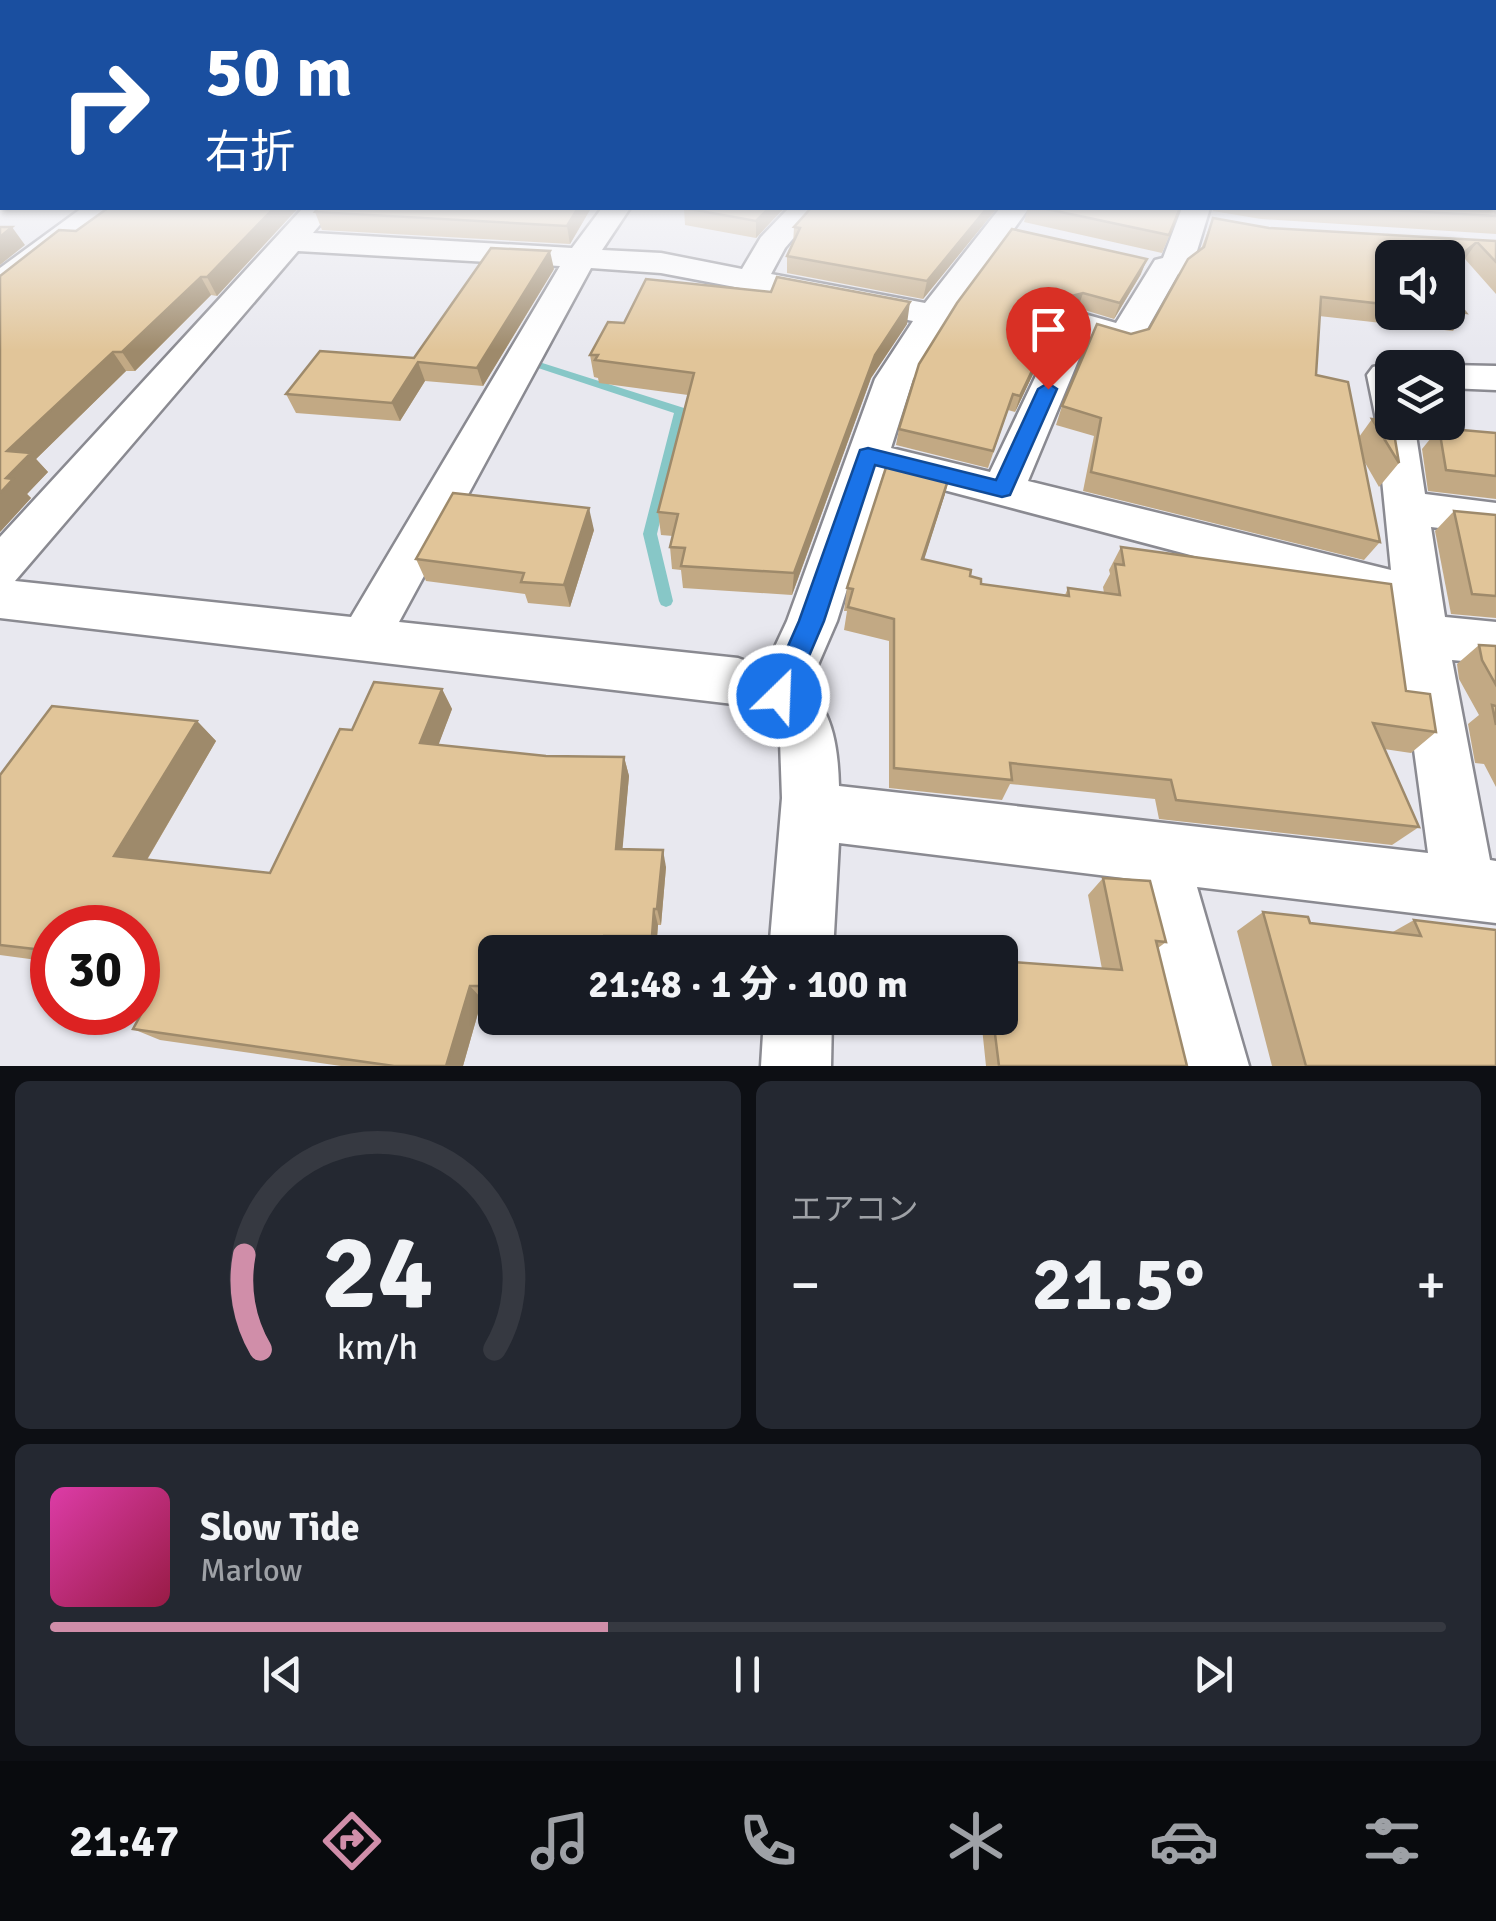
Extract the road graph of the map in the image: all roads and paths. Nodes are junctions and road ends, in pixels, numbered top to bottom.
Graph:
1 (45, 250) edge
2 (282, 250) edge
3 (440, 250) edge
4 (588, 250) edge
5 (769, 250) edge
6 (983, 250) edge
7 (1186, 250) edge
8 (582, 258) junction
9 (1129, 258) edge
10 (1166, 267) junction
11 (752, 280) junction
12 (0, 284) edge
13 (934, 316) junction
14 (1465, 377) edge
15 (1496, 378) edge
16 (1397, 440) edge
17 (868, 456) junction
18 (1002, 490) junction
19 (1408, 508) junction
20 (1496, 519) edge
21 (0, 568) edge
22 (0, 598) edge
23 (1420, 616) junction
24 (364, 639) junction
25 (1496, 642) edge
26 (779, 696) junction
27 (808, 811) junction
28 (1156, 852) junction
29 (1480, 890) edge
30 (802, 935) edge
31 (797, 1035) edge
32 (796, 1066) edge
33 (1214, 1066) edge

1 - 12 street
2 - 21 street
3 - 8 street
4 - 8 street
5 - 11 street
6 - 13 street
7 - 10 street
8 - 11 street
8 - 24 street
9 - 10 street
10 - 18 street
11 - 13 street
13 - 17 street
14 - 15 street
16 - 19 street
17 - 18 street
17 - 26 street
18 - 23 street
19 - 20 street
19 - 23 street
22 - 24 street
23 - 25 street
23 - 29 street
24 - 26 street
26 - 27 street
27 - 28 street
27 - 30 street
28 - 29 street
28 - 33 street
31 - 32 street

